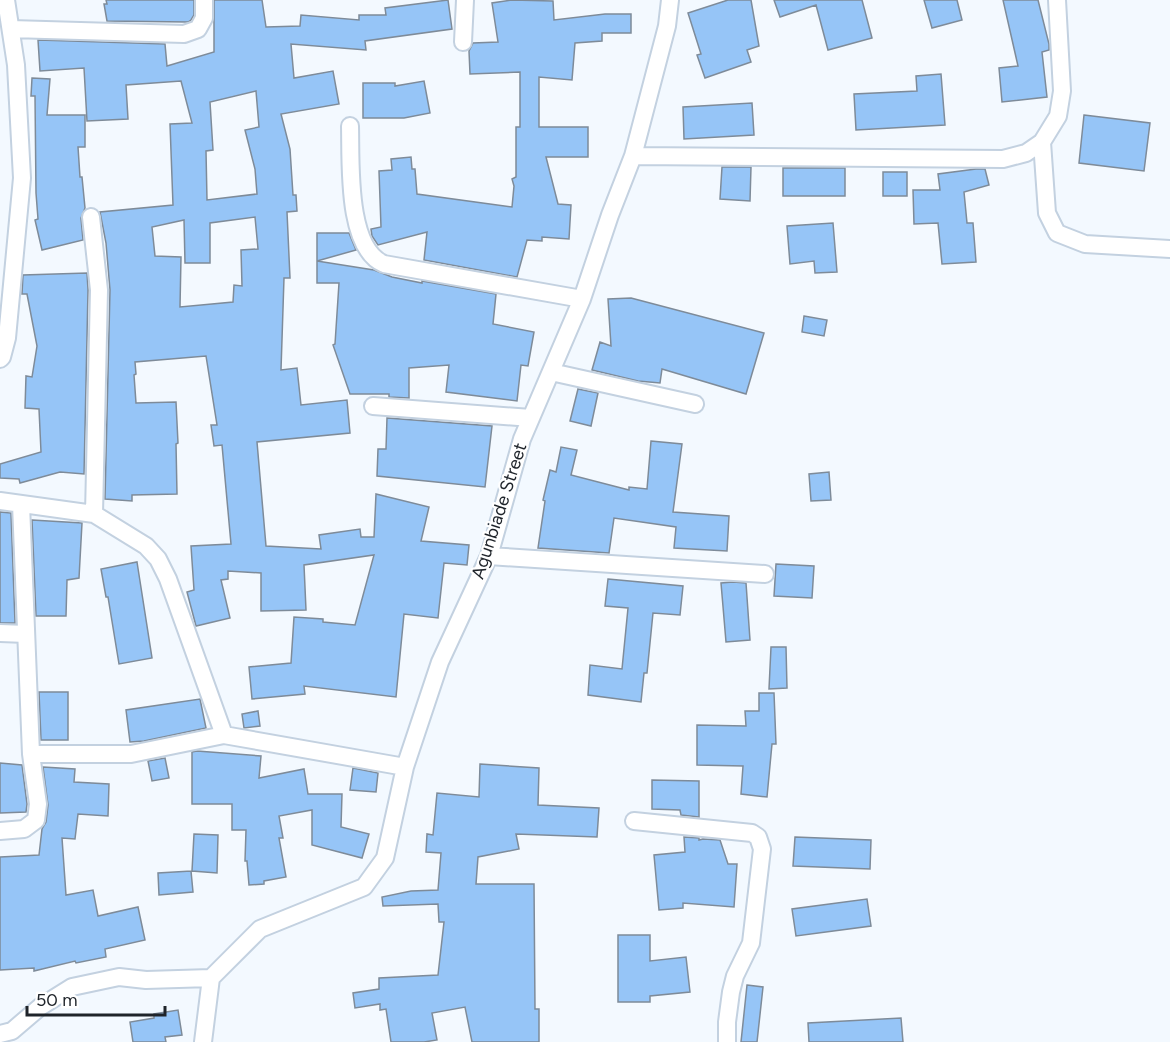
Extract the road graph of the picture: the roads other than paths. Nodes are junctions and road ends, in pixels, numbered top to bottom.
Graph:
1 (6, 0) edge
2 (204, 0) edge
3 (465, 0) edge
4 (670, 0) edge
5 (1058, 0) edge
6 (11, 29) junction
7 (463, 42) dead end
8 (350, 126) dead end
9 (1042, 142) junction
10 (633, 156) junction
11 (91, 217) dead end
12 (1170, 249) edge
13 (582, 299) junction
14 (0, 358) edge
15 (551, 372) junction
16 (695, 404) dead end
17 (373, 406) dead end
18 (531, 418) junction
19 (0, 501) edge
20 (21, 504) junction
21 (94, 514) junction
22 (489, 556) junction
23 (765, 574) dead end
24 (0, 633) edge
25 (26, 634) junction
26 (224, 735) junction
27 (31, 754) junction
28 (405, 767) junction
29 (634, 821) dead end
30 (0, 831) edge
31 (212, 978) junction
32 (0, 1034) edge
33 (203, 1042) edge
34 (727, 1042) edge

1 - 6 street
2 - 6 street
3 - 7 street
4 - 10 street, Agunbiade Street
5 - 9 street
6 - 14 street
8 - 13 street
9 - 10 street
9 - 12 street
10 - 13 street, Agunbiade Street
11 - 21 street
13 - 15 street, Agunbiade Street
15 - 16 street
15 - 18 street, Agunbiade Street
17 - 18 street
18 - 22 street, Agunbiade Street
19 - 20 street
20 - 21 street
20 - 25 street
21 - 26 street
22 - 23 street
22 - 28 street, Agunbiade Street
24 - 25 street
25 - 27 street
26 - 27 street
26 - 28 street
27 - 30 street
28 - 31 street, Agunbiade Street
29 - 34 street
31 - 32 street
31 - 33 street

